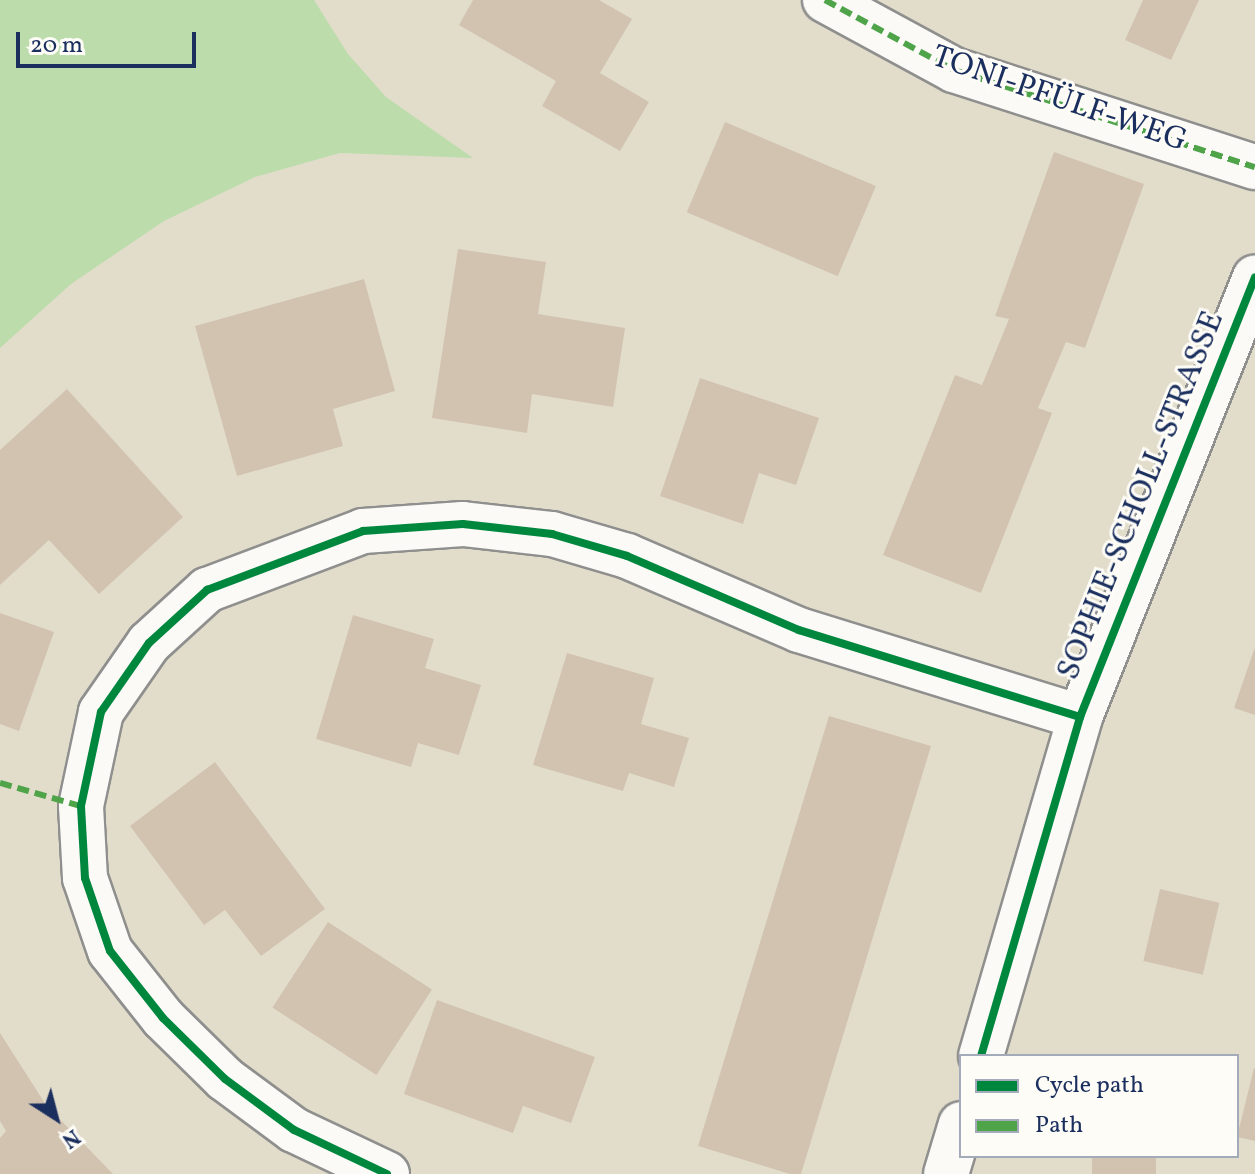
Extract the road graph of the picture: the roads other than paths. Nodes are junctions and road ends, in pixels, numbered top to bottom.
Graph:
1 (825, 0) edge
2 (1255, 167) edge
3 (1255, 278) edge
4 (1080, 717) junction
5 (982, 1054) edge
6 (959, 1131) edge
7 (387, 1174) edge
8 (946, 1174) edge

1 - 2 street, TONI-PFÜLF-WEG
3 - 4 street, SOPHIE-SCHOLL-STRASSE
4 - 5 street, SOPHIE-SCHOLL-STRASSE
4 - 7 street
6 - 8 street

